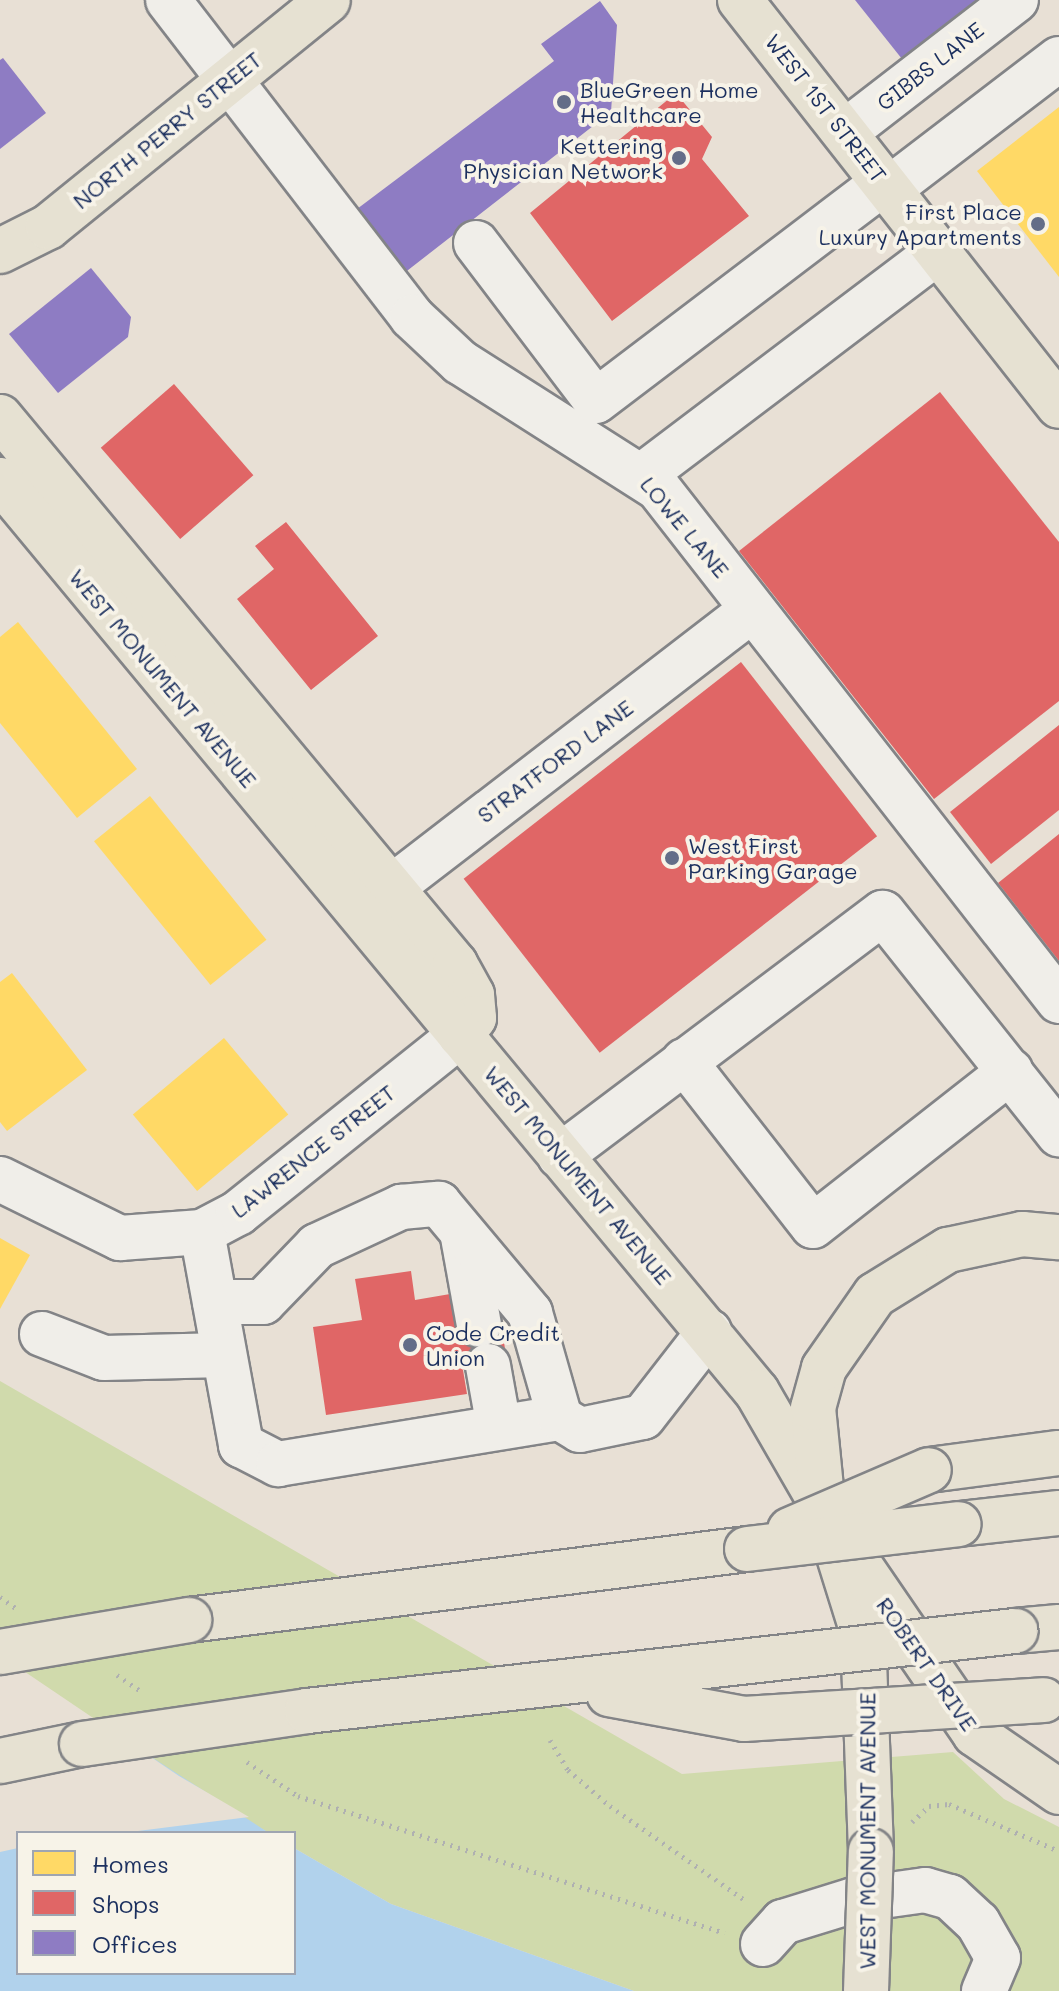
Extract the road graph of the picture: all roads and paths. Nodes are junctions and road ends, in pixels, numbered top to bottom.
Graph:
1 (168, 0) edge
2 (328, 0) edge
3 (740, 0) edge
4 (1016, 0) edge
5 (1059, 59) edge
6 (229, 80) junction
7 (845, 132) junction
8 (886, 185) junction
9 (48, 227) junction
10 (476, 243) dead end
11 (0, 251) edge
12 (938, 252) junction
13 (0, 277) edge
14 (1057, 399) edge
15 (0, 417) edge
16 (589, 418) junction
17 (643, 475) junction
18 (0, 480) edge
19 (752, 610) junction
20 (374, 900) junction
21 (1059, 1001) edge
22 (460, 1035) junction
23 (684, 1061) junction
24 (1011, 1071) junction
25 (1059, 1134) edge
26 (560, 1156) junction
27 (0, 1179) edge
28 (202, 1232) junction
29 (463, 1237) junction
30 (1059, 1237) edge
31 (215, 1302) junction
32 (709, 1332) junction
33 (42, 1334) dead end
34 (224, 1355) junction
35 (560, 1418) junction
36 (499, 1427) junction
37 (1059, 1453) edge
38 (824, 1508) junction
39 (1059, 1513) edge
40 (747, 1549) junction
41 (0, 1597) edge
42 (26, 1614) dead end
43 (1059, 1627) edge
44 (0, 1652) edge
45 (104, 1666) dead end
46 (559, 1685) junction
47 (1051, 1700) edge
48 (156, 1701) dead end
49 (550, 1740) dead end
50 (233, 1753) dead end
51 (0, 1761) edge
52 (1059, 1792) edge
53 (908, 1829) dead end
54 (1059, 1851) edge
55 (773, 1933) junction
56 (866, 1991) edge
57 (984, 1991) edge

1 - 6 street, LOWE LANE
2 - 6 main road, NORTH PERRY STREET
3 - 7 main road, WEST 1ST STREET
4 - 7 street, GIBBS LANE
5 - 8 street
6 - 9 main road, NORTH PERRY STREET
6 - 16 street, LOWE LANE
7 - 8 main road, WEST 1ST STREET
8 - 12 main road, WEST 1ST STREET
8 - 16 street
9 - 11 main road, NORTH PERRY STREET
9 - 13 main road
10 - 16 street
12 - 14 main road, WEST 1ST STREET
12 - 17 street
15 - 20 main road
16 - 17 street, LOWE LANE
17 - 19 street, LOWE LANE
18 - 20 main road, WEST MONUMENT AVENUE
19 - 20 street, STRATFORD LANE
19 - 21 street, LOWE LANE
20 - 22 main road, WEST MONUMENT AVENUE
22 - 26 main road, WEST MONUMENT AVENUE
22 - 28 street, LAWRENCE STREET
23 - 24 street
23 - 24 street
23 - 26 street
24 - 25 street
26 - 32 main road, WEST MONUMENT AVENUE
27 - 28 street, LAWRENCE STREET
28 - 31 street
29 - 31 street
29 - 35 street
29 - 36 street
30 - 38 main road
31 - 34 street
32 - 35 street
32 - 38 main road, WEST MONUMENT AVENUE
33 - 34 street
34 - 36 street
35 - 36 street
37 - 40 main road, bridge
38 - 52 main road, ROBERT DRIVE
38 - 56 main road, WEST MONUMENT AVENUE, bridge
39 - 40 main road, bridge
40 - 44 main road, bridge
41 - 42 path
43 - 46 main road, bridge
45 - 48 path
46 - 47 main road, bridge
46 - 51 main road, bridge
49 - 55 path
50 - 55 path
53 - 54 path
55 - 57 street

